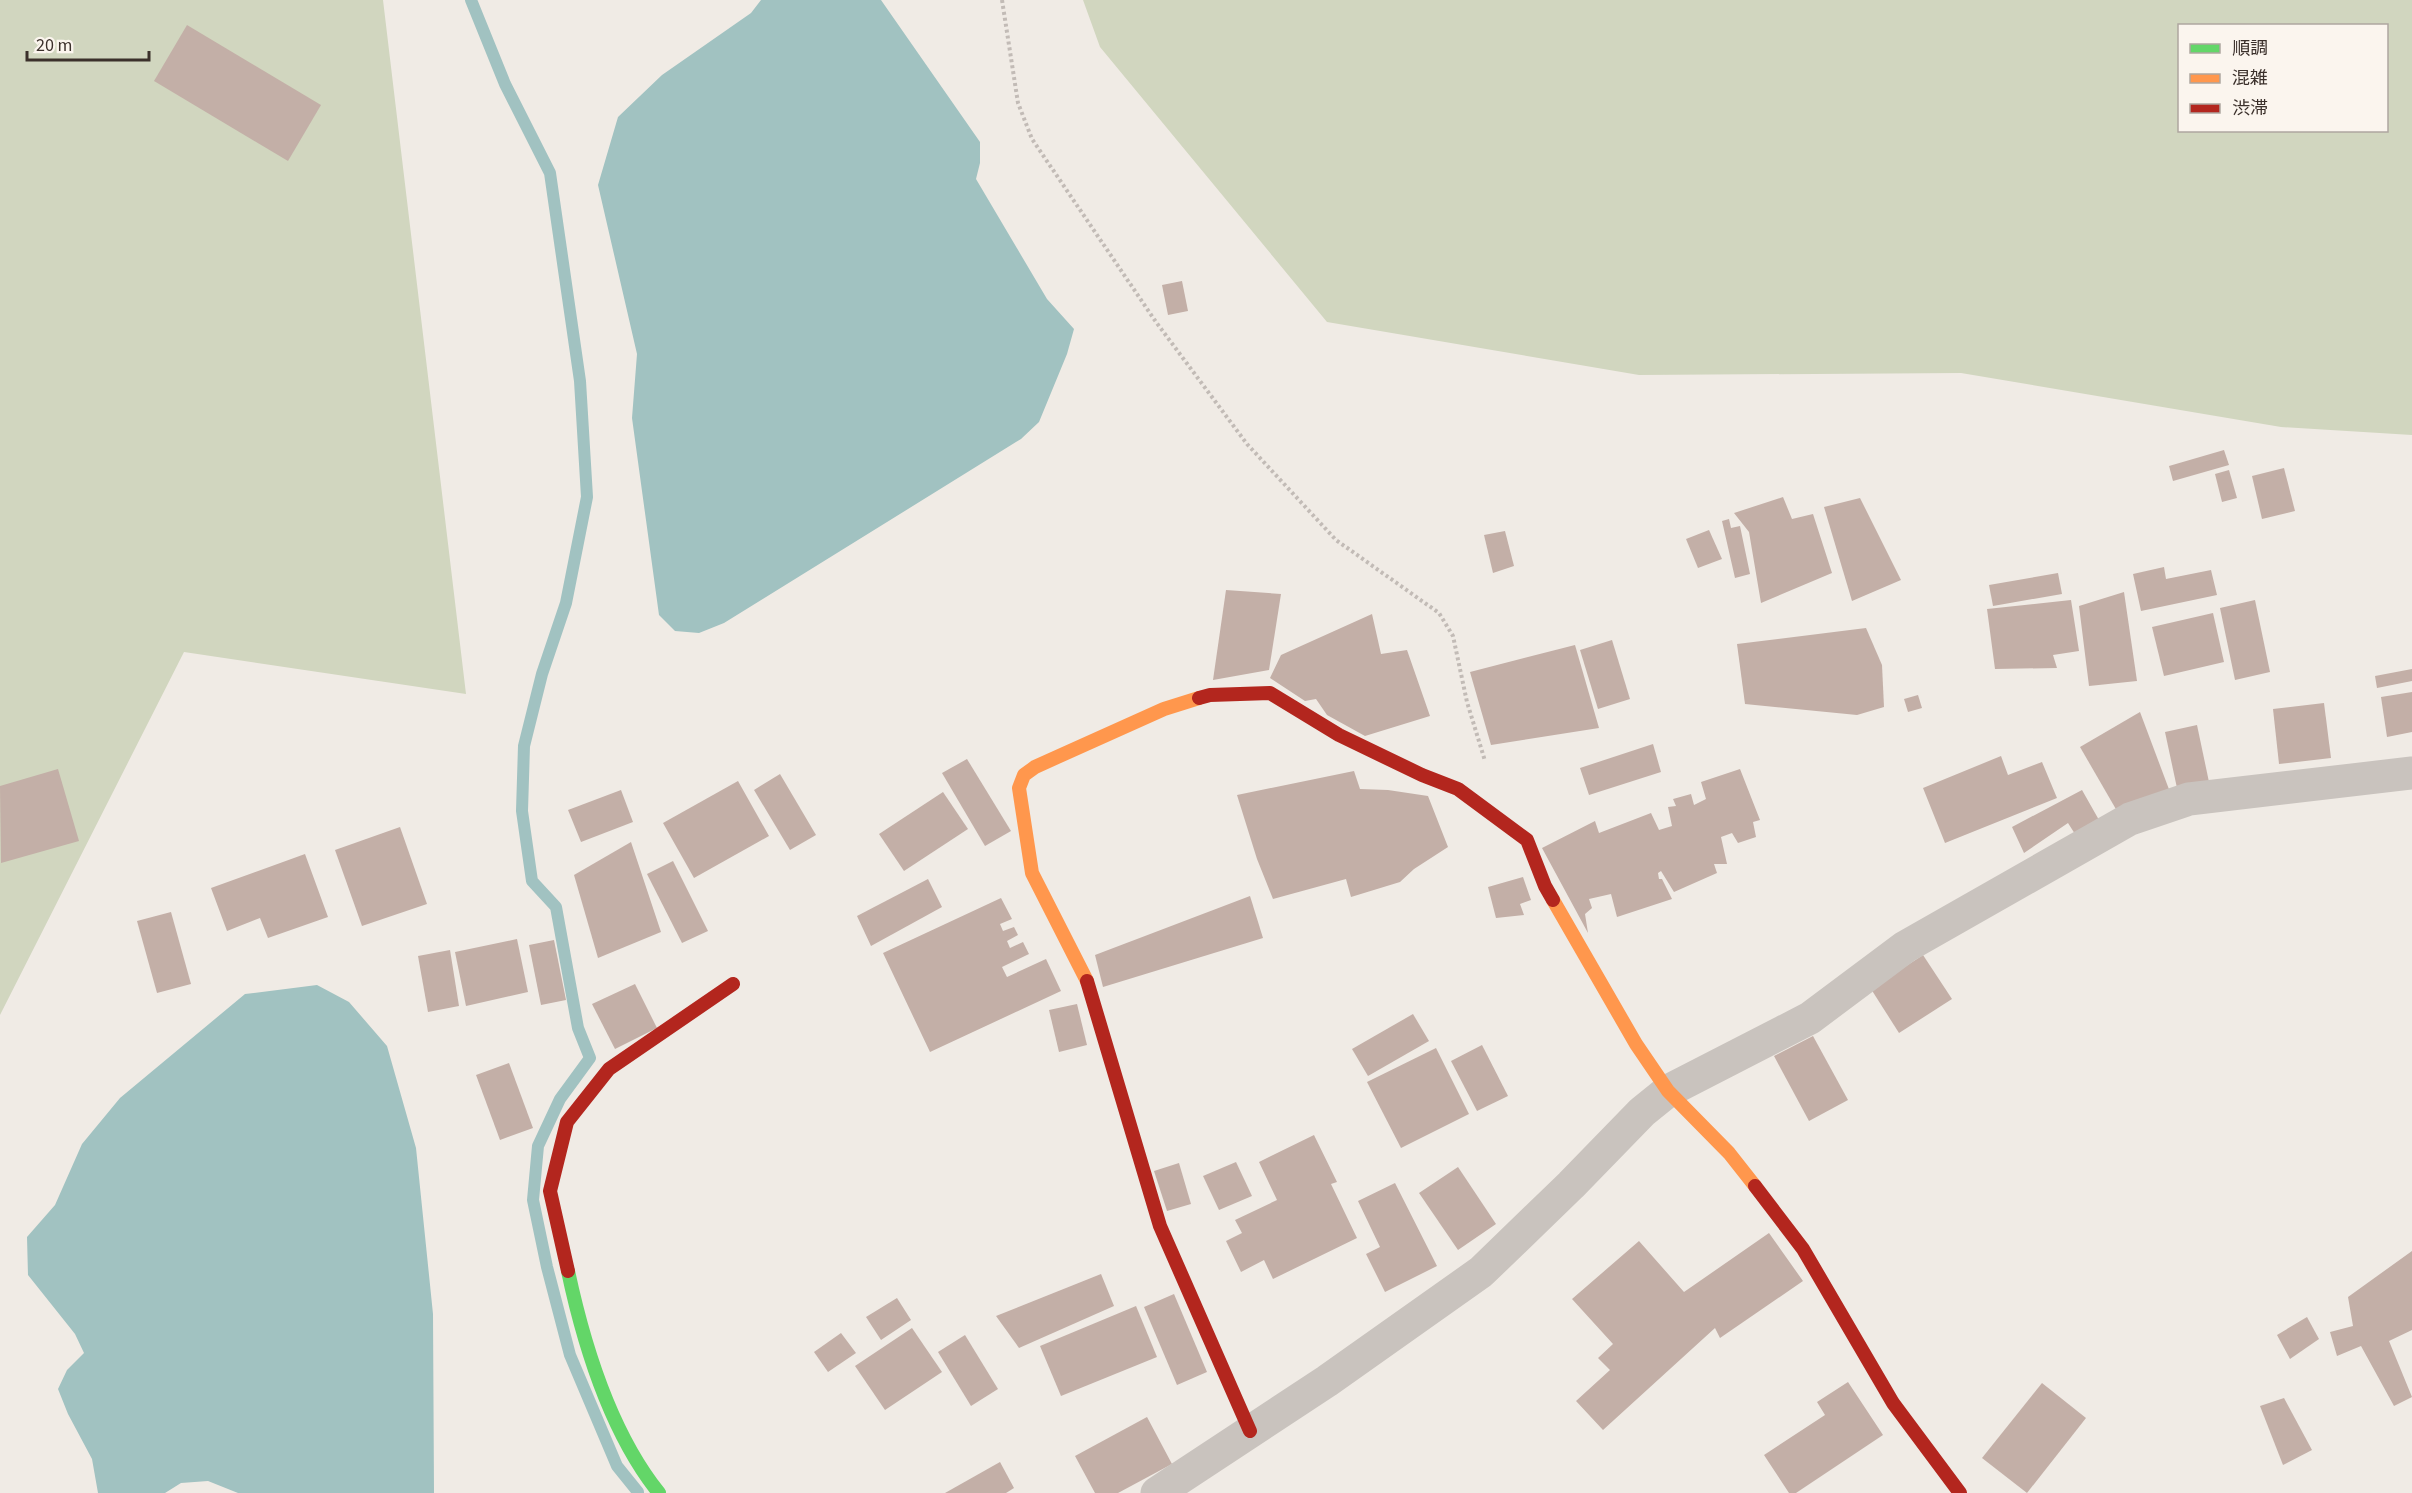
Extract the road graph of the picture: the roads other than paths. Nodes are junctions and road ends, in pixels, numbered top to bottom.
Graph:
1 (2412, 773) edge
2 (733, 984) dead end
3 (1668, 1091) junction
4 (1250, 1431) junction
5 (659, 1493) edge
6 (1157, 1493) edge
7 (1960, 1493) edge

1 - 3 street
2 - 5 street
3 - 4 street
3 - 4 street
3 - 7 street
4 - 6 street

